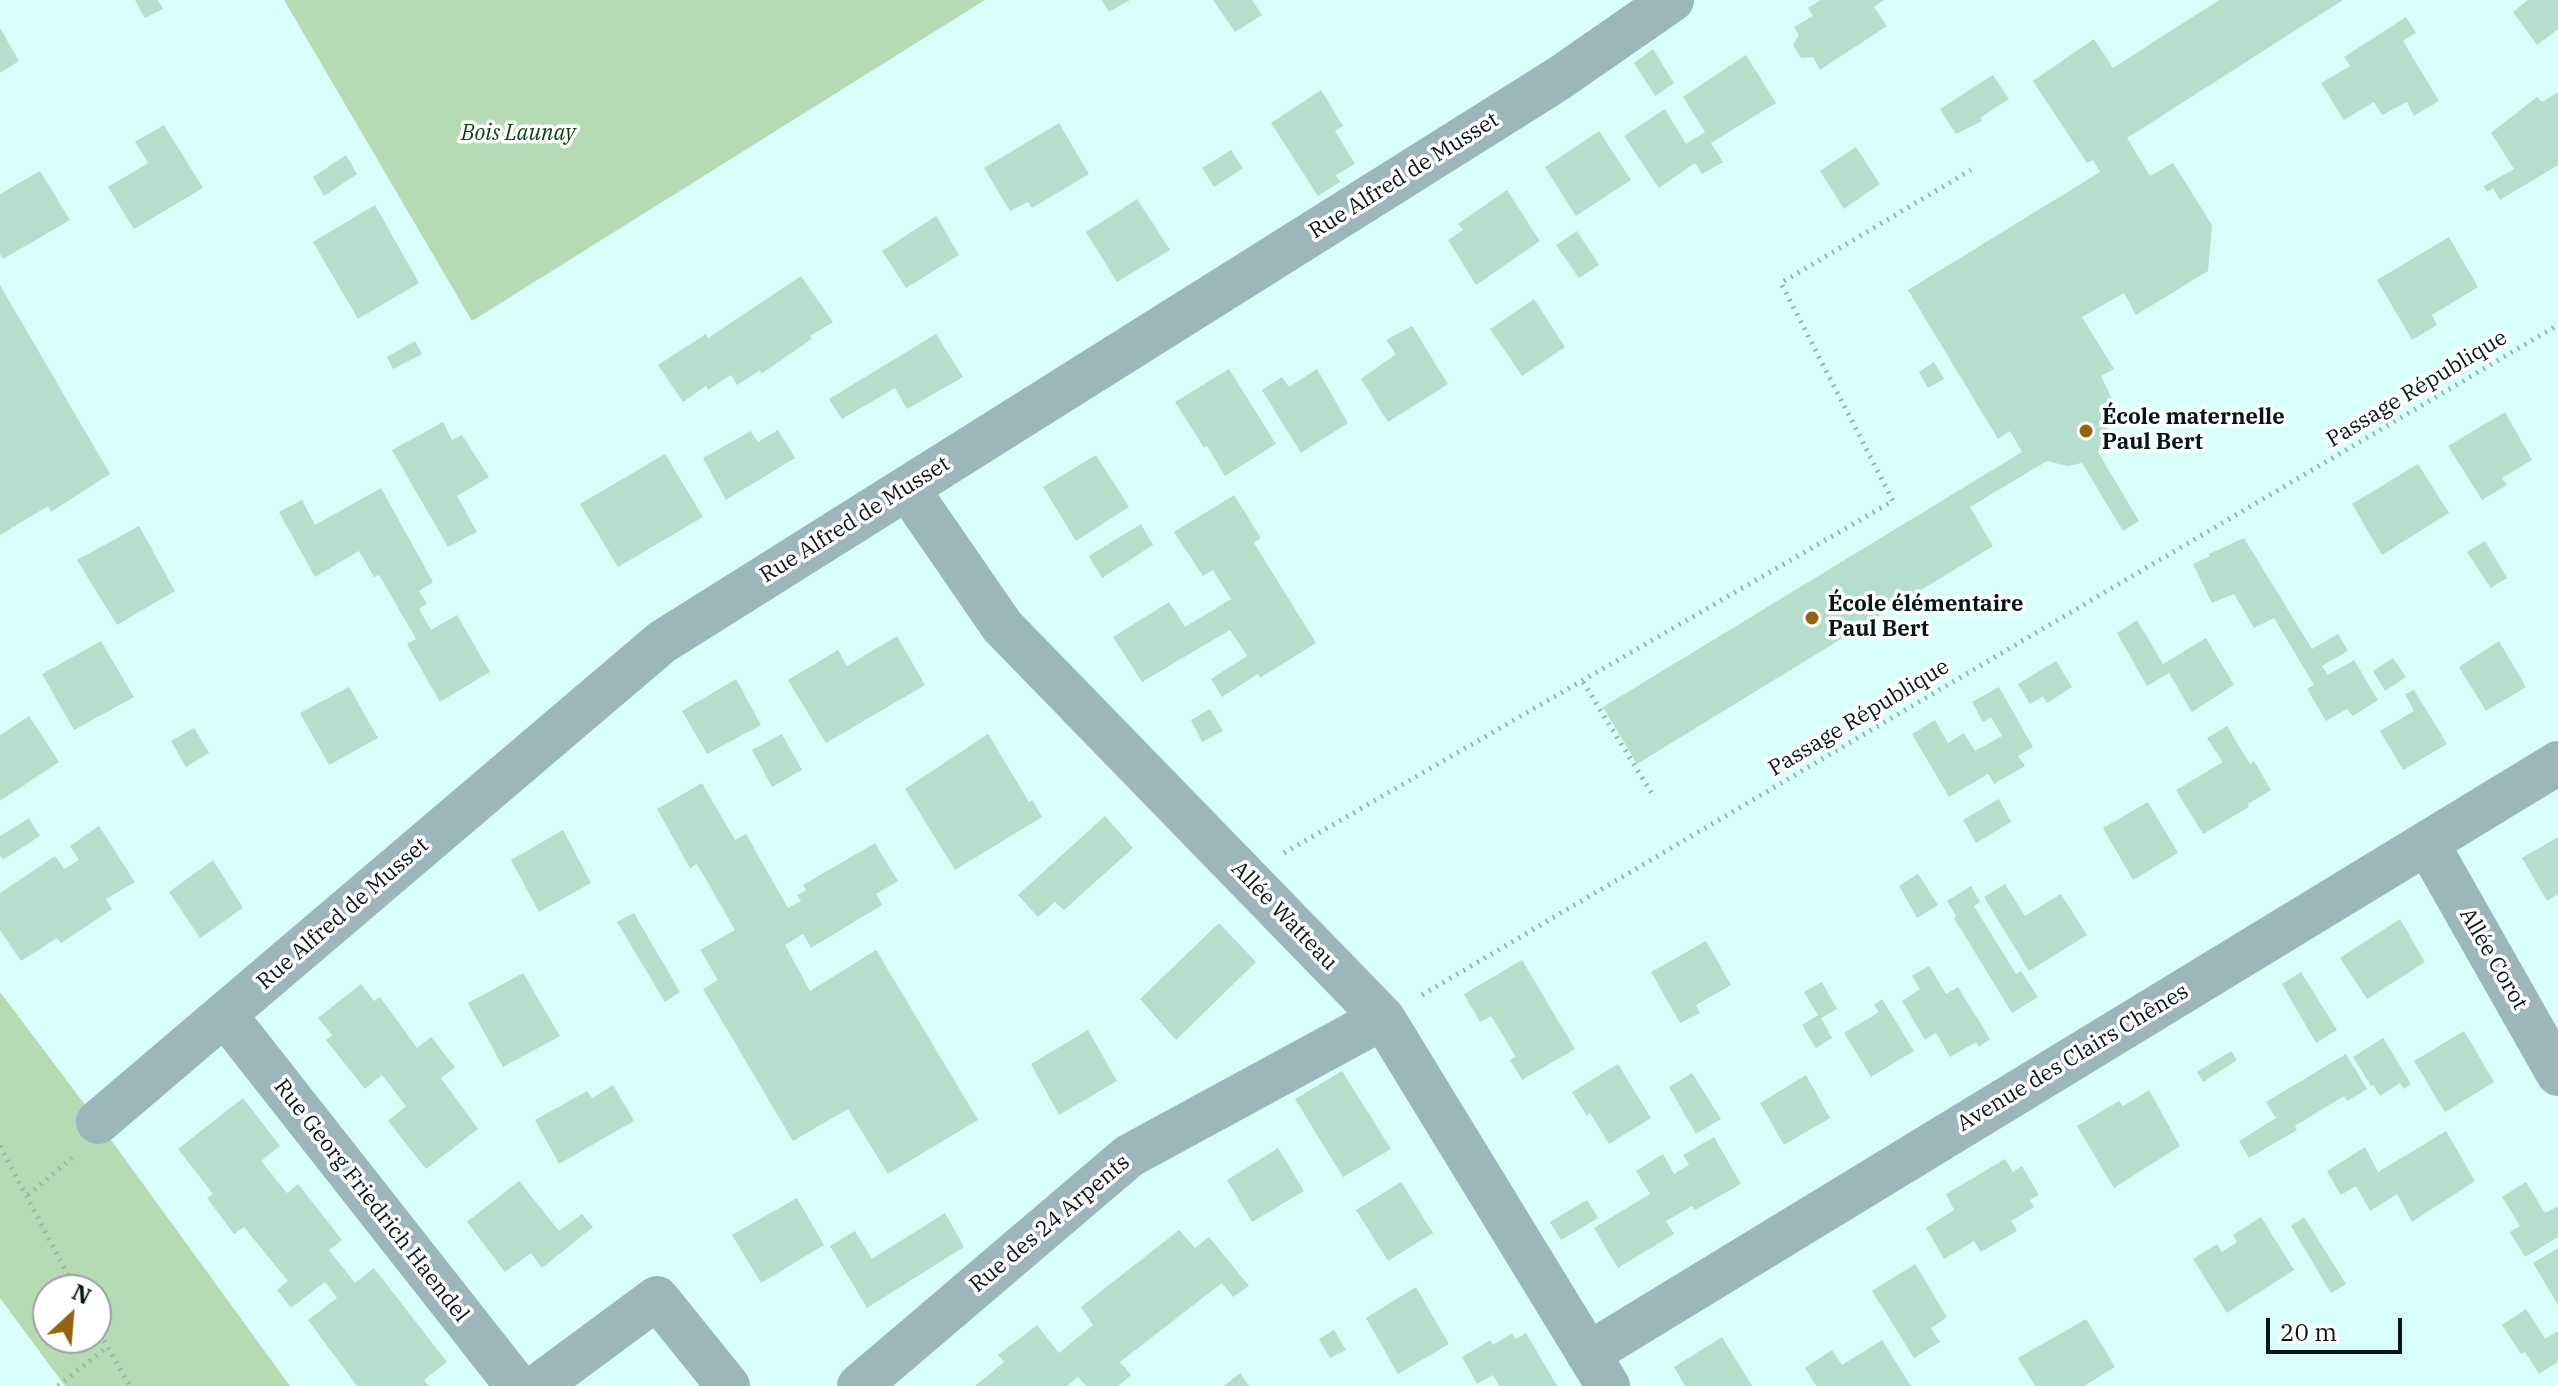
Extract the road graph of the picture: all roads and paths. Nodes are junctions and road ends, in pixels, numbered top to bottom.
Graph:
1 (1672, 0) edge
2 (1971, 170) dead end
3 (2558, 325) edge
4 (907, 488) junction
5 (1583, 682) junction
6 (2558, 763) edge
7 (1654, 797) dead end
8 (2427, 843) junction
9 (1245, 876) junction
10 (225, 1015) junction
11 (1383, 1018) junction
12 (2558, 1074) edge
13 (98, 1122) joint
14 (0, 1146) edge
15 (28, 1195) junction
16 (67, 1274) edge
17 (98, 1354) edge
18 (111, 1354) edge
19 (1598, 1370) edge
20 (58, 1386) edge
21 (130, 1386) edge
22 (517, 1386) edge
23 (538, 1386) edge
24 (728, 1386) edge
25 (859, 1386) edge

1 - 4 street, Rue Alfred de Musset
2 - 5 path
3 - 11 path, Passage République
4 - 9 street, Allée Watteau
4 - 10 street, Rue Alfred de Musset
5 - 7 path
5 - 9 path
6 - 8 street, Avenue des Clairs Chênes
8 - 12 street, Allée Corot
8 - 19 street, Avenue des Clairs Chênes
9 - 11 street, Allée Watteau
10 - 13 street, Rue Alfred de Musset
10 - 22 street, Rue Georg Friedrich Haendel
11 - 19 street, Allée Watteau
11 - 25 street, Rue des 24 Arpents
13 - 15 path
14 - 15 path
15 - 16 path
17 - 20 path
18 - 21 path
23 - 24 street

